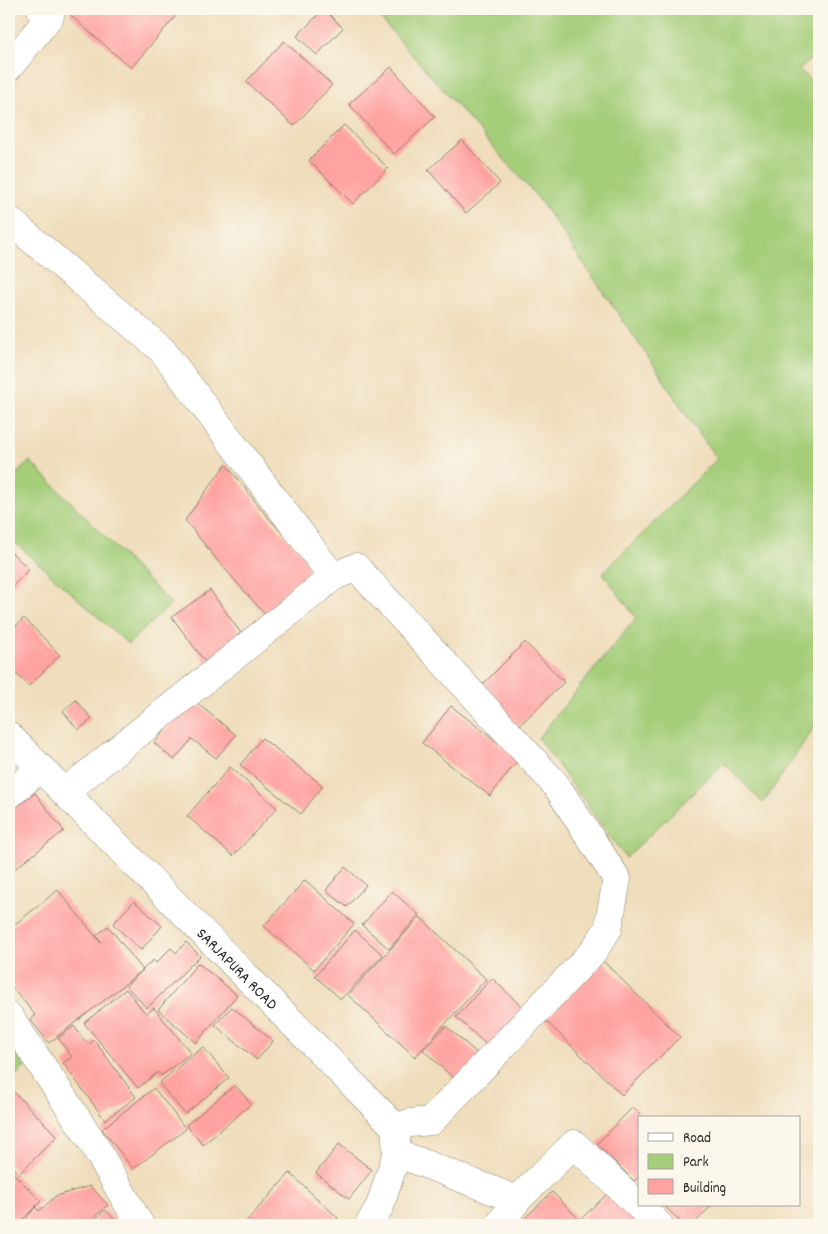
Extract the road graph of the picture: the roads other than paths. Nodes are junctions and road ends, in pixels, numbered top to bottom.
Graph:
1 (41, 9) edge
2 (9, 67) edge
3 (9, 220) edge
4 (333, 577) junction
5 (9, 736) edge
6 (40, 768) junction
7 (65, 792) junction
8 (9, 795) edge
9 (9, 1016) edge
10 (396, 1140) junction
11 (517, 1200) junction
12 (638, 1205) edge
13 (639, 1206) edge
14 (140, 1225) edge
15 (368, 1225) edge
16 (499, 1225) edge
17 (659, 1225) edge

1 - 2 street
3 - 4 street
4 - 7 street
4 - 10 street
5 - 6 street, SARJAPURA ROAD
6 - 7 street, SARJAPURA ROAD
6 - 8 street
7 - 10 street, SARJAPURA ROAD
9 - 14 street
10 - 11 street
10 - 15 street
11 - 12 street
11 - 16 street
13 - 17 street

